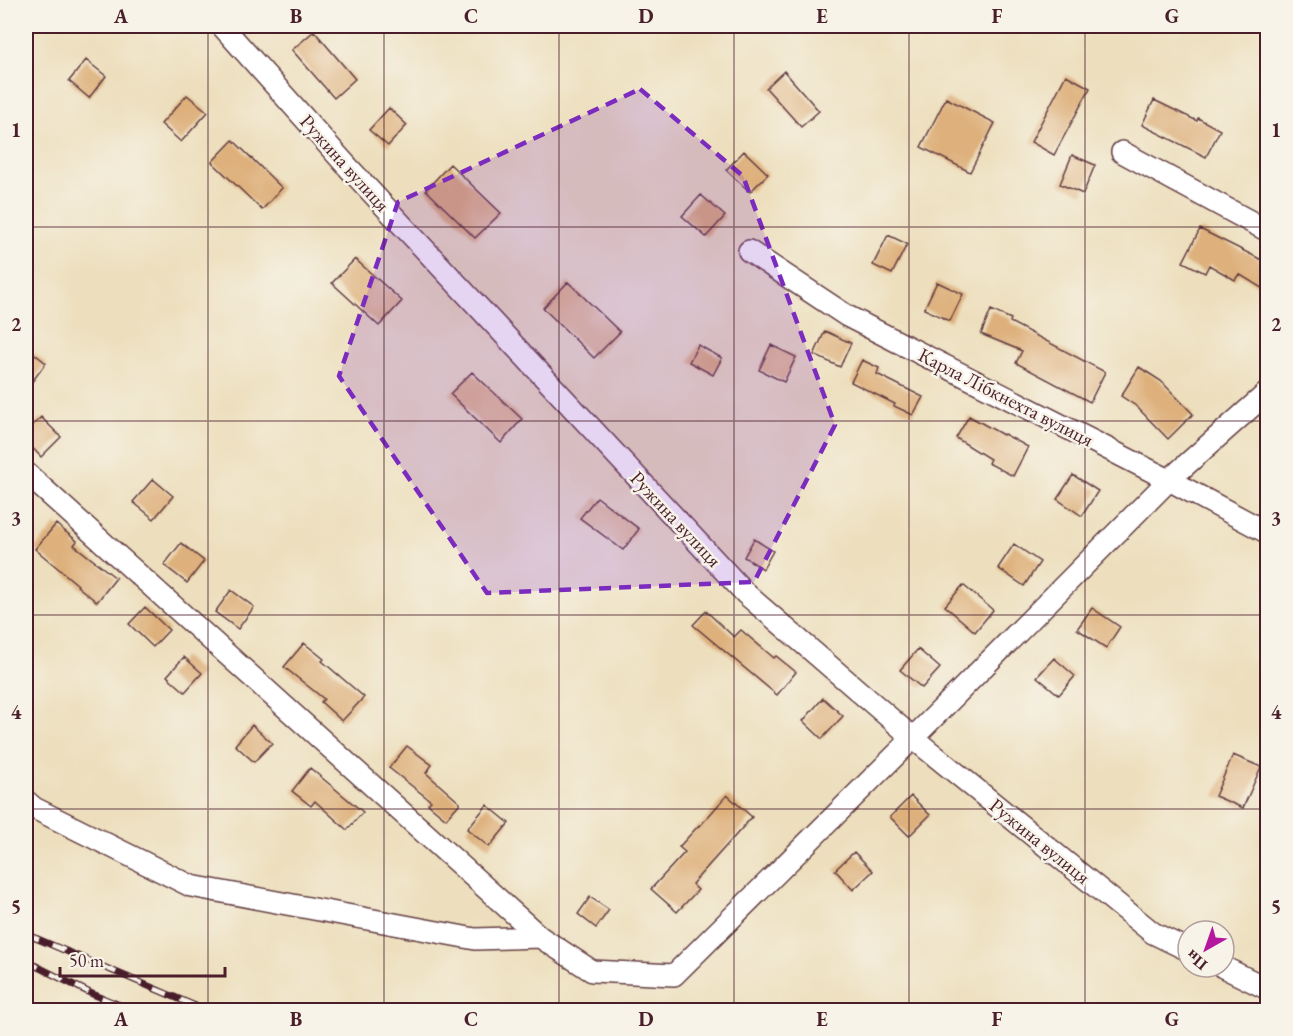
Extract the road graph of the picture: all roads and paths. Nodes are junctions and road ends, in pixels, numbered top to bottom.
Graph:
1 (222, 26) edge
2 (1122, 152) dead end
3 (1268, 231) edge
4 (749, 251) dead end
5 (1268, 392) edge
6 (26, 473) edge
7 (1169, 480) junction
8 (1268, 533) edge
9 (913, 738) junction
10 (26, 801) edge
11 (540, 938) junction
12 (1176, 944) edge
13 (1236, 973) edge
14 (1268, 989) edge

1 - 9 street, Ружина вулиця
2 - 3 street
4 - 7 street, Карла Лібкнехта вулиця
5 - 7 street
6 - 11 street
7 - 8 street, Карла Лібкнехта вулиця
7 - 9 street
9 - 11 street
9 - 12 street, Ружина вулиця
10 - 11 street
13 - 14 street

